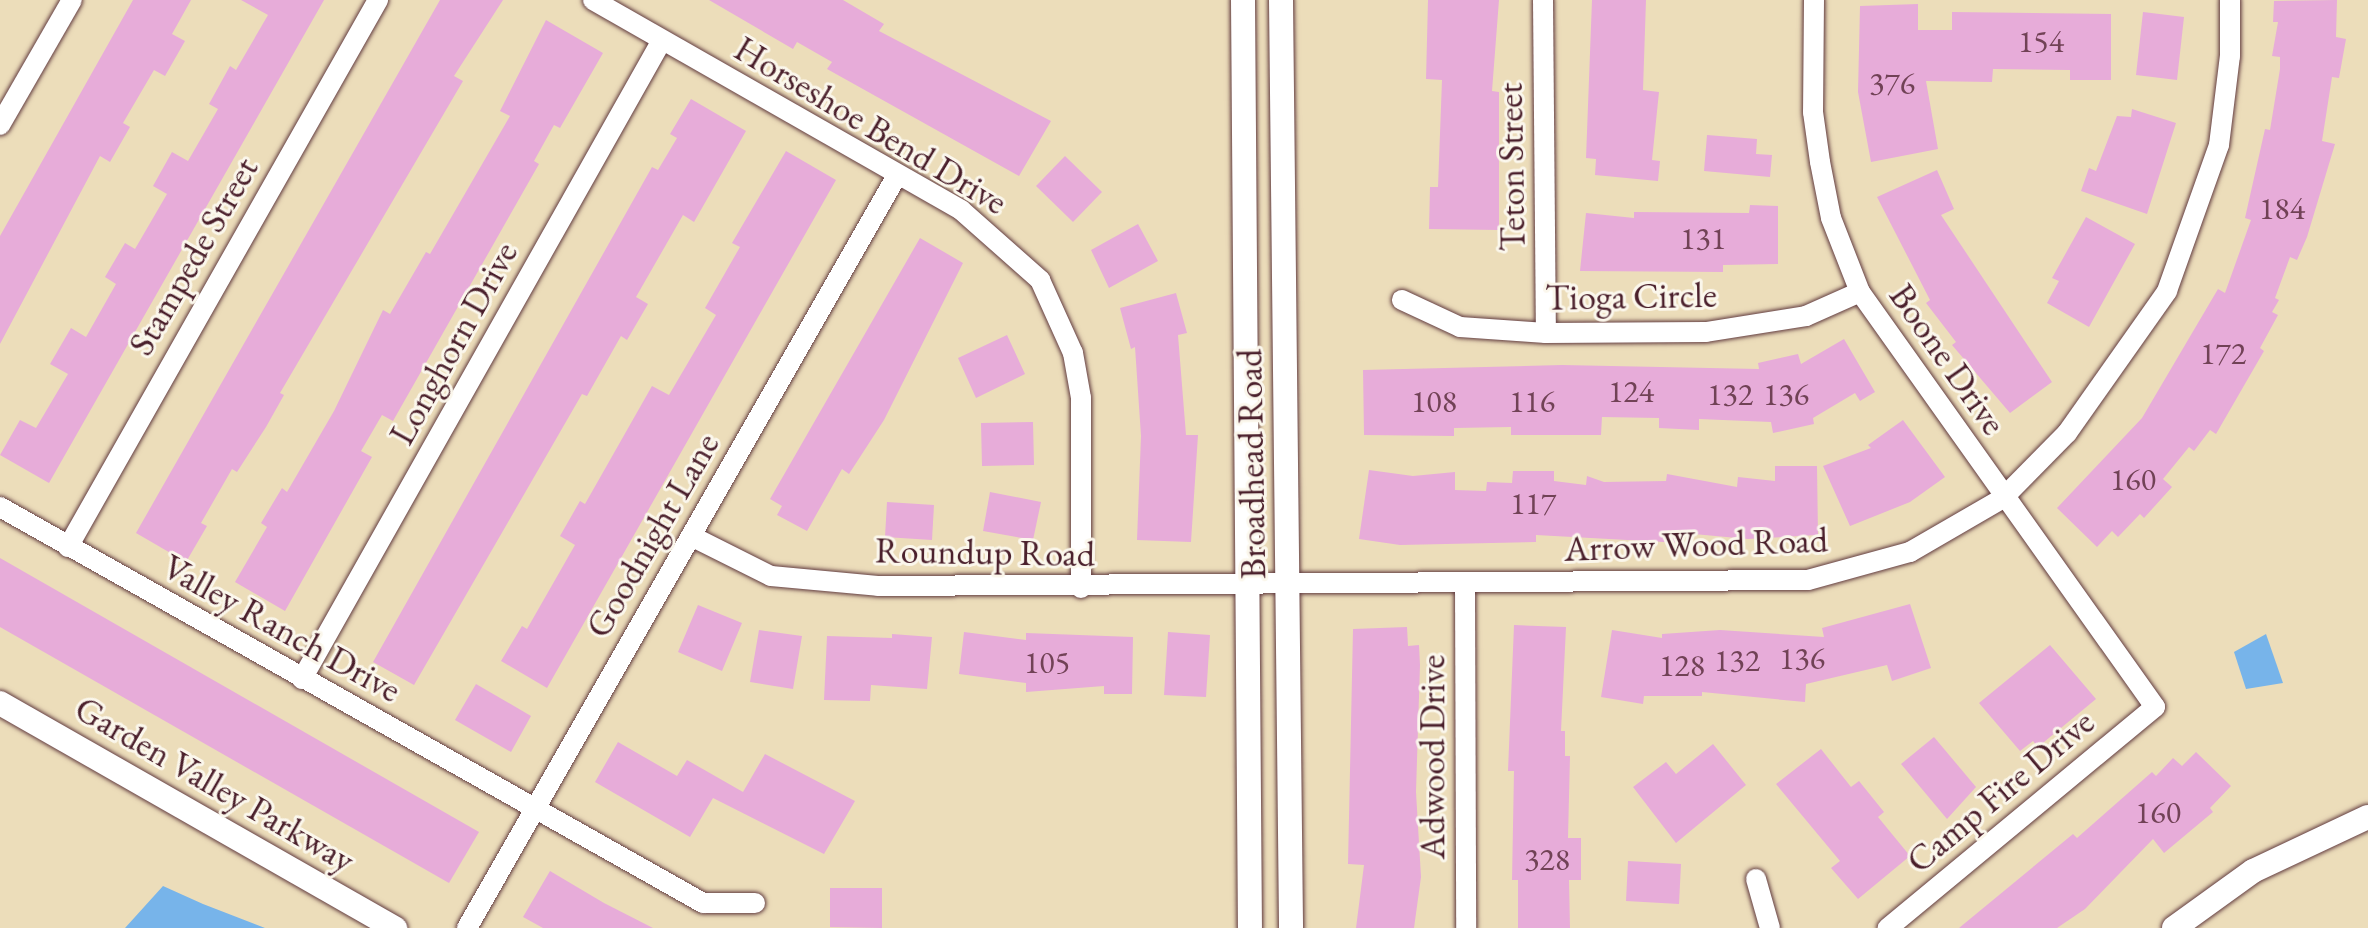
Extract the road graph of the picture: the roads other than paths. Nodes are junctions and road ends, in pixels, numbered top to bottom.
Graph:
1 (72, 0) edge
2 (378, 0) edge
3 (593, 0) edge
4 (1243, 0) edge
5 (1281, 0) edge
6 (1543, 0) edge
7 (1814, 0) edge
8 (2230, 0) edge
9 (662, 40) junction
10 (0, 125) edge
11 (896, 177) junction
12 (1860, 292) junction
13 (1402, 300) dead end
14 (1546, 333) junction
15 (2003, 498) junction
16 (0, 507) edge
17 (691, 536) junction
18 (68, 547) junction
19 (1465, 585) junction
20 (1245, 587) junction
21 (1288, 587) junction
22 (1081, 588) junction
23 (302, 679) junction
24 (0, 703) edge
25 (2155, 707) joint
26 (532, 808) junction
27 (2368, 817) edge
28 (1756, 879) dead end
29 (755, 903) dead end
30 (1914, 920) edge
31 (395, 928) edge
32 (467, 928) edge
33 (1250, 928) edge
34 (1291, 928) edge
35 (1466, 928) edge
36 (1770, 928) edge
37 (1888, 928) edge
38 (2174, 928) edge

1 - 10 street
2 - 18 street, Stampede Street
3 - 9 street, Horseshoe Bend Drive
4 - 20 street, Broadhead Road
5 - 21 street, Broadhead Road
6 - 14 street, Teton Street
7 - 12 street, Boone Drive
8 - 15 street, Arrow Wood Road
9 - 11 street, Horseshoe Bend Drive
9 - 23 street, Longhorn Drive
11 - 17 street, Goodnight Lane
11 - 22 street, Horseshoe Bend Drive
12 - 14 street, Tioga Circle
12 - 15 street, Boone Drive
13 - 14 street, Tioga Circle
15 - 19 street, Arrow Wood Road
15 - 25 street, Boone Drive
16 - 18 street, Valley Ranch Drive
17 - 22 street, Roundup Road
17 - 26 street, Goodnight Lane
18 - 23 street, Valley Ranch Drive
19 - 21 street, Arrow Wood Road
19 - 35 street, Adwood Drive
20 - 21 street, Roundup Road
20 - 22 street, Roundup Road
20 - 33 street, Broadhead Road
21 - 34 street, Broadhead Road
23 - 26 street, Valley Ranch Drive
24 - 31 street, Garden Valley Parkway
25 - 30 street, Camp Fire Drive
26 - 29 street, Valley Ranch Drive
26 - 32 street, Goodnight Lane
27 - 38 street
28 - 36 street
30 - 37 street, Camp Fire Drive

